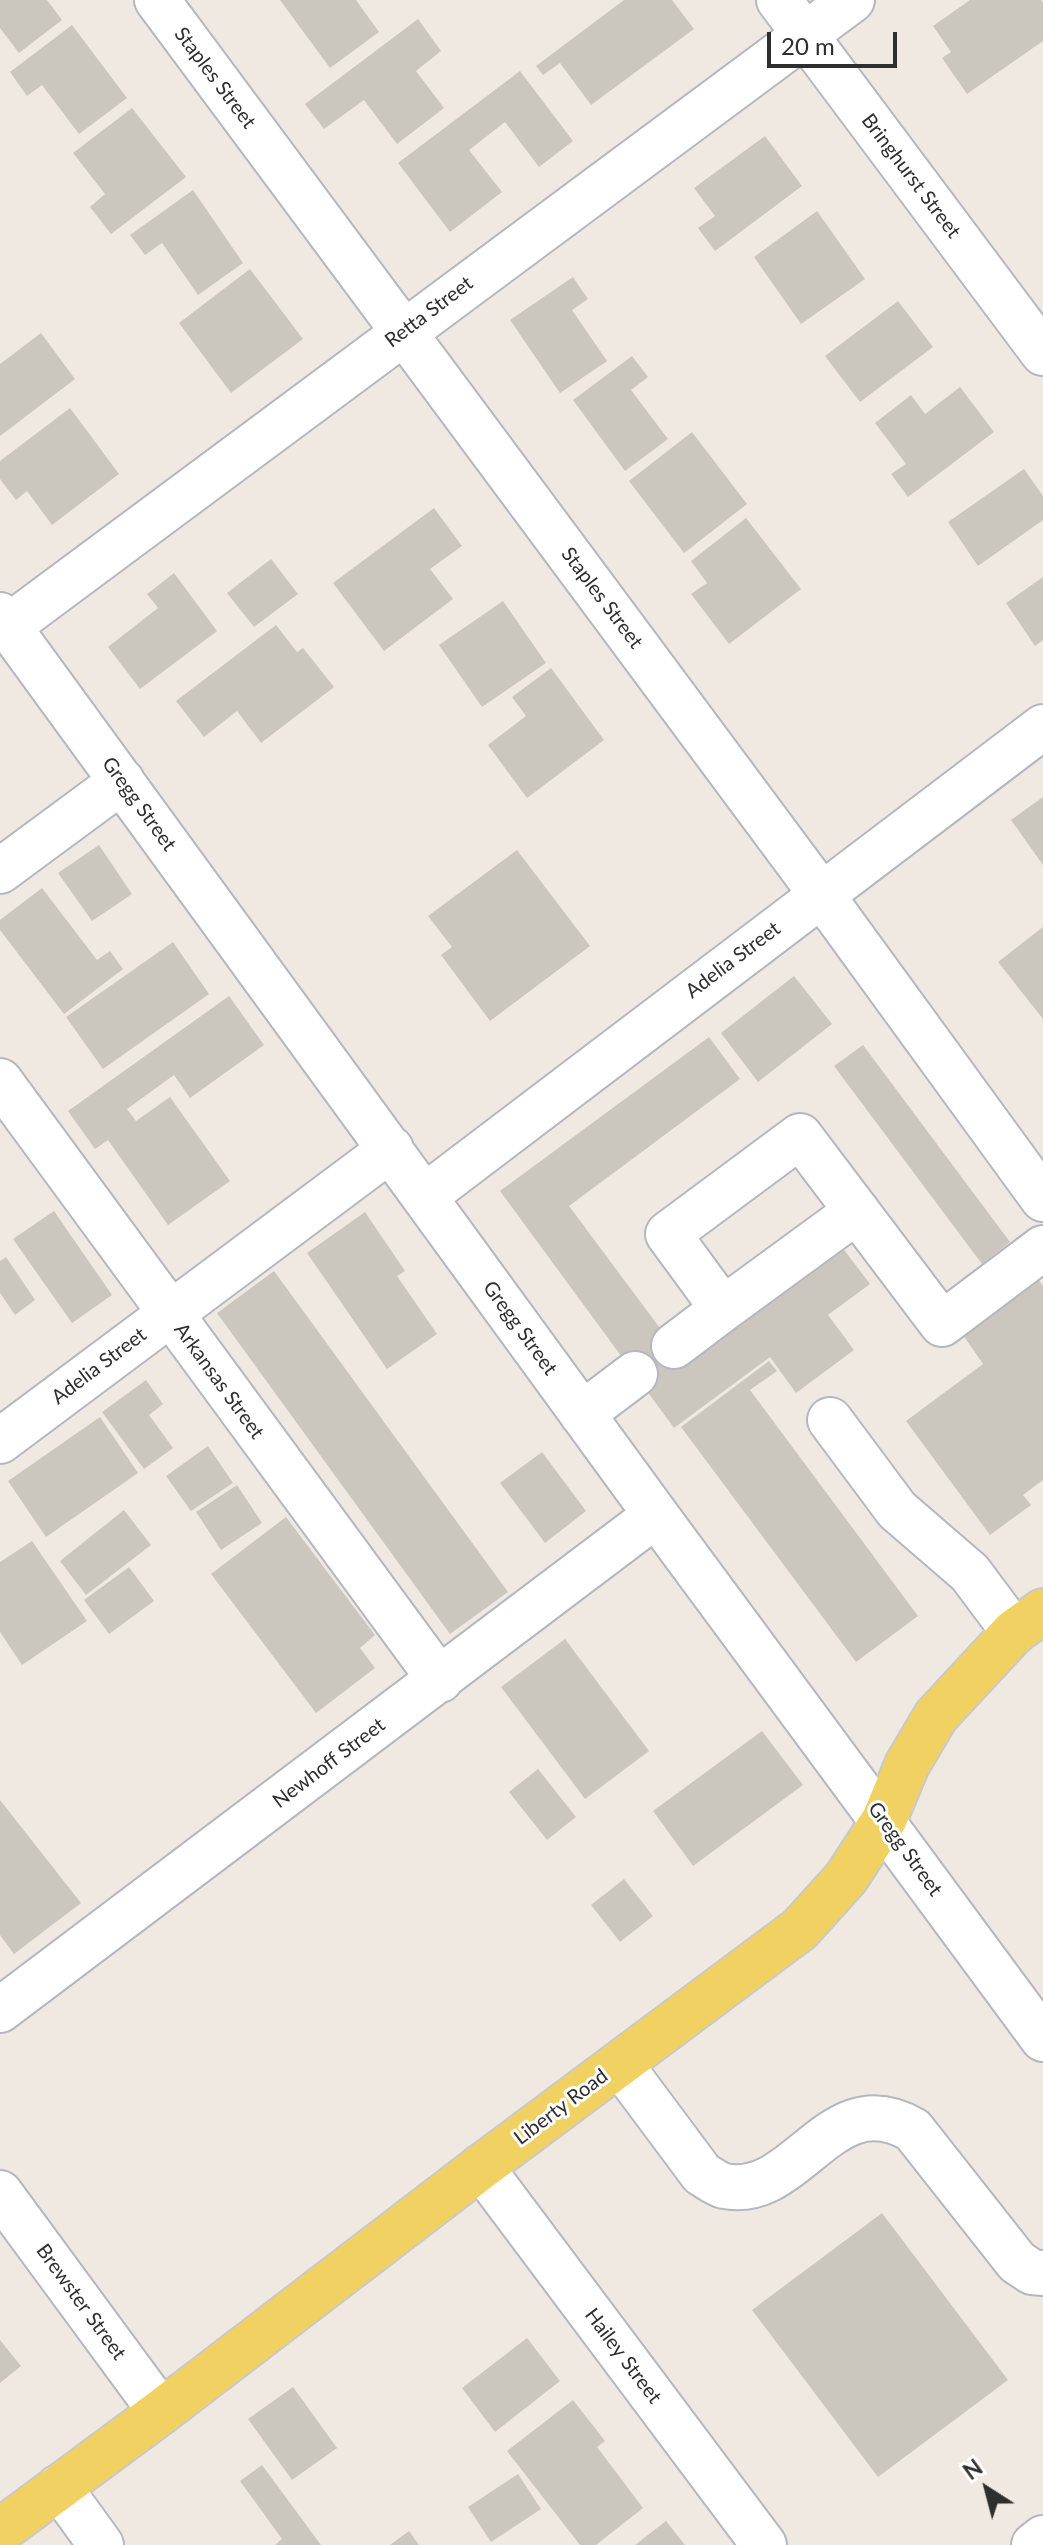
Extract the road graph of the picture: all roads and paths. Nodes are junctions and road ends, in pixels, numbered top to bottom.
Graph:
1 (157, 0) edge
2 (779, 0) edge
3 (852, 0) edge
4 (805, 35) junction
5 (404, 331) junction
6 (1043, 353) edge
7 (4, 620) edge
8 (1043, 727) edge
9 (122, 781) junction
10 (0, 871) edge
11 (821, 894) junction
12 (0, 1081) edge
13 (391, 1149) junction
14 (425, 1196) junction
15 (1043, 1199) edge
16 (857, 1211) junction
17 (1043, 1248) edge
18 (723, 1309) junction
19 (170, 1314) junction
20 (674, 1346) dead end
21 (635, 1374) dead end
22 (582, 1414) junction
23 (830, 1420) dead end
24 (0, 1441) edge
25 (656, 1515) junction
26 (1029, 1622) edge
27 (440, 1680) junction
28 (884, 1820) junction
29 (0, 2010) edge
30 (1043, 2039) edge
31 (620, 2064) junction
32 (481, 2167) junction
33 (0, 2193) edge
34 (1043, 2273) edge
35 (161, 2412) junction
36 (59, 2487) junction
37 (0, 2531) edge
38 (1043, 2538) edge
39 (101, 2545) edge
40 (764, 2545) edge
41 (1034, 2545) edge

1 - 5 street, Staples Street
2 - 4 street, Bringhurst Street
3 - 4 street, Retta Street
4 - 5 street, Retta Street
4 - 6 street, Bringhurst Street
5 - 7 street, Retta Street
5 - 11 street, Staples Street
7 - 9 street, Gregg Street
8 - 11 street, Adelia Street
9 - 10 street
9 - 13 street, Gregg Street
11 - 14 street, Adelia Street
11 - 15 street, Staples Street
12 - 19 street, Arkansas Street
13 - 14 street, Gregg Street
13 - 19 street, Adelia Street
14 - 22 street, Gregg Street
16 - 17 street
16 - 18 street
16 - 18 street
18 - 20 street
19 - 24 street, Adelia Street
19 - 27 street, Arkansas Street
21 - 22 street
22 - 25 street, Gregg Street
23 - 26 street
25 - 27 street, Newhoff Street
25 - 28 street, Gregg Street
26 - 28 main road, Liberty Road
27 - 29 street, Newhoff Street
28 - 30 street, Gregg Street
28 - 31 main road, Liberty Road
31 - 32 main road, Liberty Road
31 - 34 street
32 - 35 main road, Liberty Road
32 - 40 street, Hailey Street
33 - 35 street, Brewster Street
35 - 36 main road, Liberty Road
36 - 37 main road, Liberty Road
36 - 39 street
38 - 41 street

